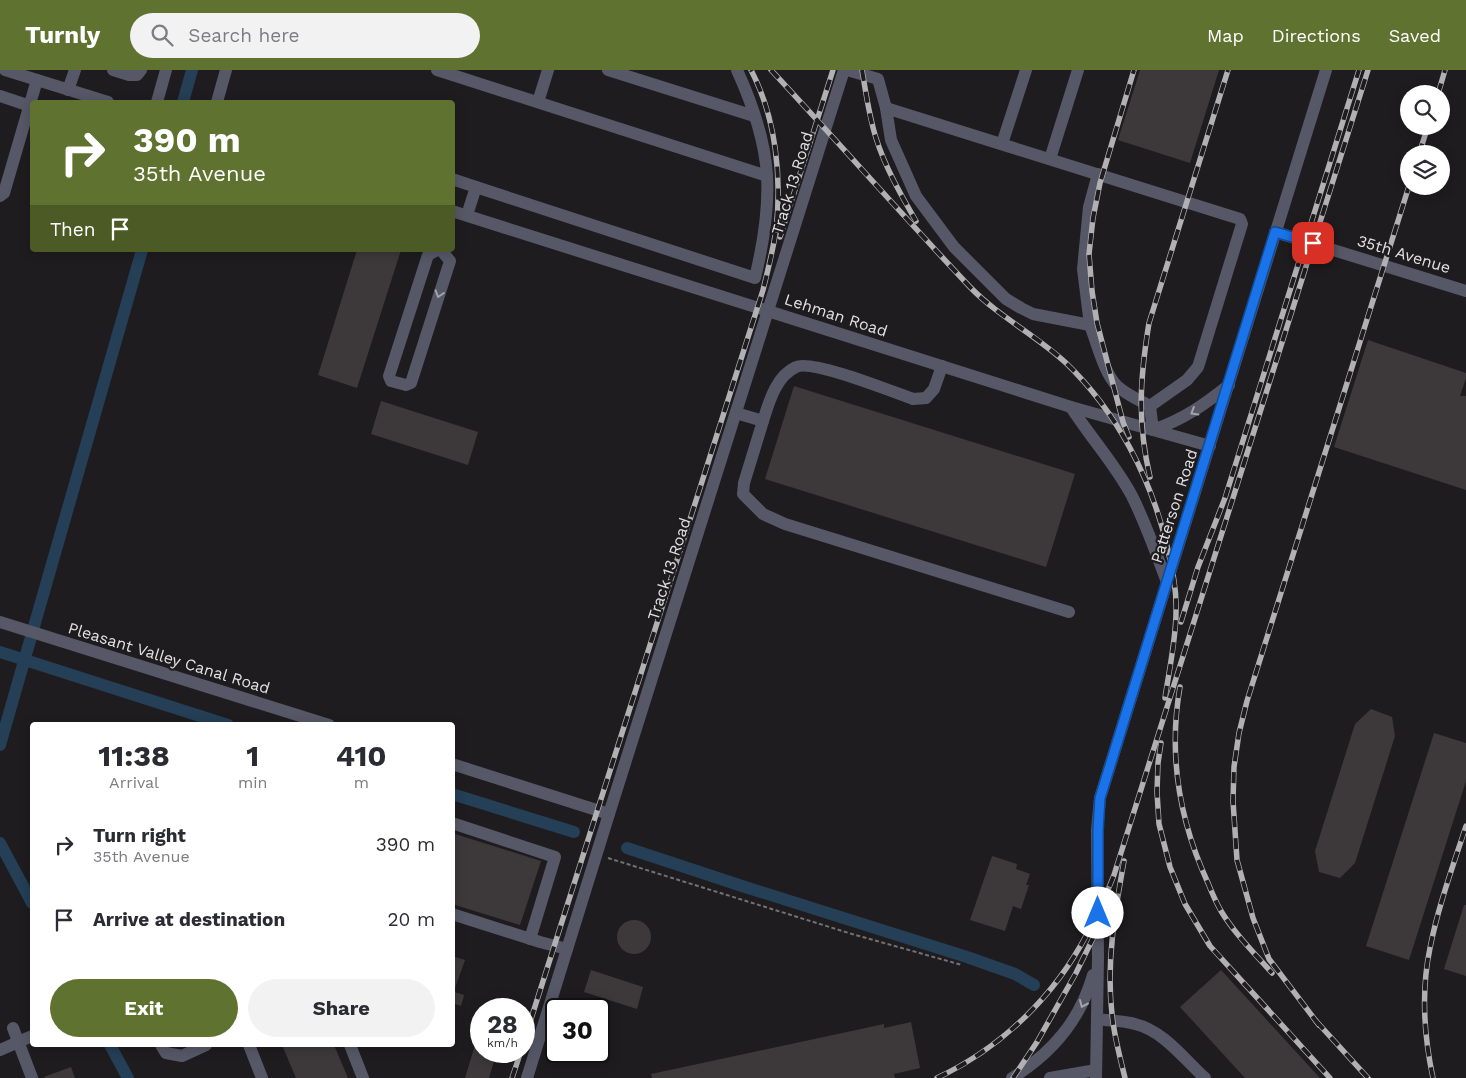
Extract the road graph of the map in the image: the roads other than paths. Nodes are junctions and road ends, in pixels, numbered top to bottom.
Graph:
1 (5, 70) edge
2 (74, 70) edge
3 (113, 70) edge
4 (141, 70) edge
5 (166, 70) edge
6 (226, 70) edge
7 (437, 70) edge
8 (548, 70) edge
9 (608, 70) edge
10 (737, 70) edge
11 (845, 70) edge
12 (1026, 70) edge
13 (1078, 70) edge
14 (1326, 70) edge
15 (879, 74) edge
16 (37, 80) junction
17 (68, 90) junction
18 (0, 96) edge
19 (32, 100) edge
20 (101, 100) edge
21 (158, 100) edge
22 (218, 100) edge
23 (538, 102) junction
24 (30, 106) joint
25 (886, 108) junction
26 (754, 116) junction
27 (1002, 144) junction
28 (1050, 159) junction
29 (1098, 174) junction
30 (767, 176) junction
31 (455, 180) edge
32 (476, 187) junction
33 (0, 196) edge
34 (455, 212) edge
35 (467, 216) junction
36 (1275, 232) junction
37 (432, 252) edge
38 (443, 252) edge
39 (1466, 291) edge
40 (768, 310) junction
41 (1090, 325) junction
42 (942, 366) junction
43 (1229, 385) junction
44 (1150, 406) junction
45 (1071, 407) junction
46 (736, 413) junction
47 (763, 421) junction
48 (1153, 430) junction
49 (1210, 446) junction
50 (1167, 582) junction
51 (1069, 612) dead end
52 (0, 622) edge
53 (319, 722) edge
54 (455, 765) edge
55 (609, 814) junction
56 (455, 824) edge
57 (455, 915) edge
58 (530, 939) junction
59 (567, 950) junction
60 (1098, 958) junction
61 (1096, 1020) junction
62 (13, 1028) dead end
63 (30, 1037) edge
64 (18, 1042) junction
65 (162, 1047) edge
66 (202, 1047) edge
67 (250, 1047) edge
68 (351, 1047) edge
69 (0, 1050) edge
70 (1096, 1074) edge
71 (32, 1078) edge
72 (262, 1078) edge
73 (363, 1078) edge
74 (527, 1078) edge
75 (1012, 1078) edge
76 (1050, 1078) edge
77 (1205, 1078) edge

1 - 16 street
2 - 17 street
3 - 4 street
5 - 21 street
6 - 22 street
7 - 23 street
8 - 23 street
9 - 26 street
10 - 26 street
11 - 15 street
11 - 40 street, Track 13 Road
12 - 27 street
13 - 28 street
14 - 36 street, Patterson Road
15 - 25 street
16 - 17 street
16 - 19 street
17 - 20 street
18 - 24 street
23 - 30 street
24 - 33 street
25 - 27 street
25 - 41 street
26 - 30 street
27 - 28 street
28 - 29 street
29 - 41 street
29 - 44 street
30 - 32 street
31 - 32 street
32 - 35 street
34 - 35 street, Lehman Road
35 - 40 street, Lehman Road
36 - 39 street, 35th Avenue
36 - 43 street, Patterson Road
38 -> 37 street
40 - 42 street, Lehman Road
40 - 46 street, Track 13 Road
41 - 44 street
42 - 45 street, Lehman Road
42 - 47 street
43 -> 48 street
43 - 49 street, Patterson Road
44 - 48 street
45 - 48 street, Lehman Road
45 - 50 street
46 - 47 street
46 - 55 street, Track 13 Road
47 - 51 street
48 - 49 street, Lehman Road
49 - 50 street, Patterson Road
50 - 60 street, Patterson Road
52 - 53 street, Pleasant Valley Canal Road
54 - 55 street
55 - 59 street, Track 13 Road
56 - 58 street
57 - 58 street
58 - 59 street
59 - 74 street, Track 13 Road
60 - 61 street, Patterson Road
60 -> 75 street
61 - 70 street, Patterson Road
61 - 77 street
62 - 64 street
63 - 64 street
64 - 69 street
64 - 71 street
65 - 66 street
67 - 72 street
68 - 73 street
70 - 76 street

